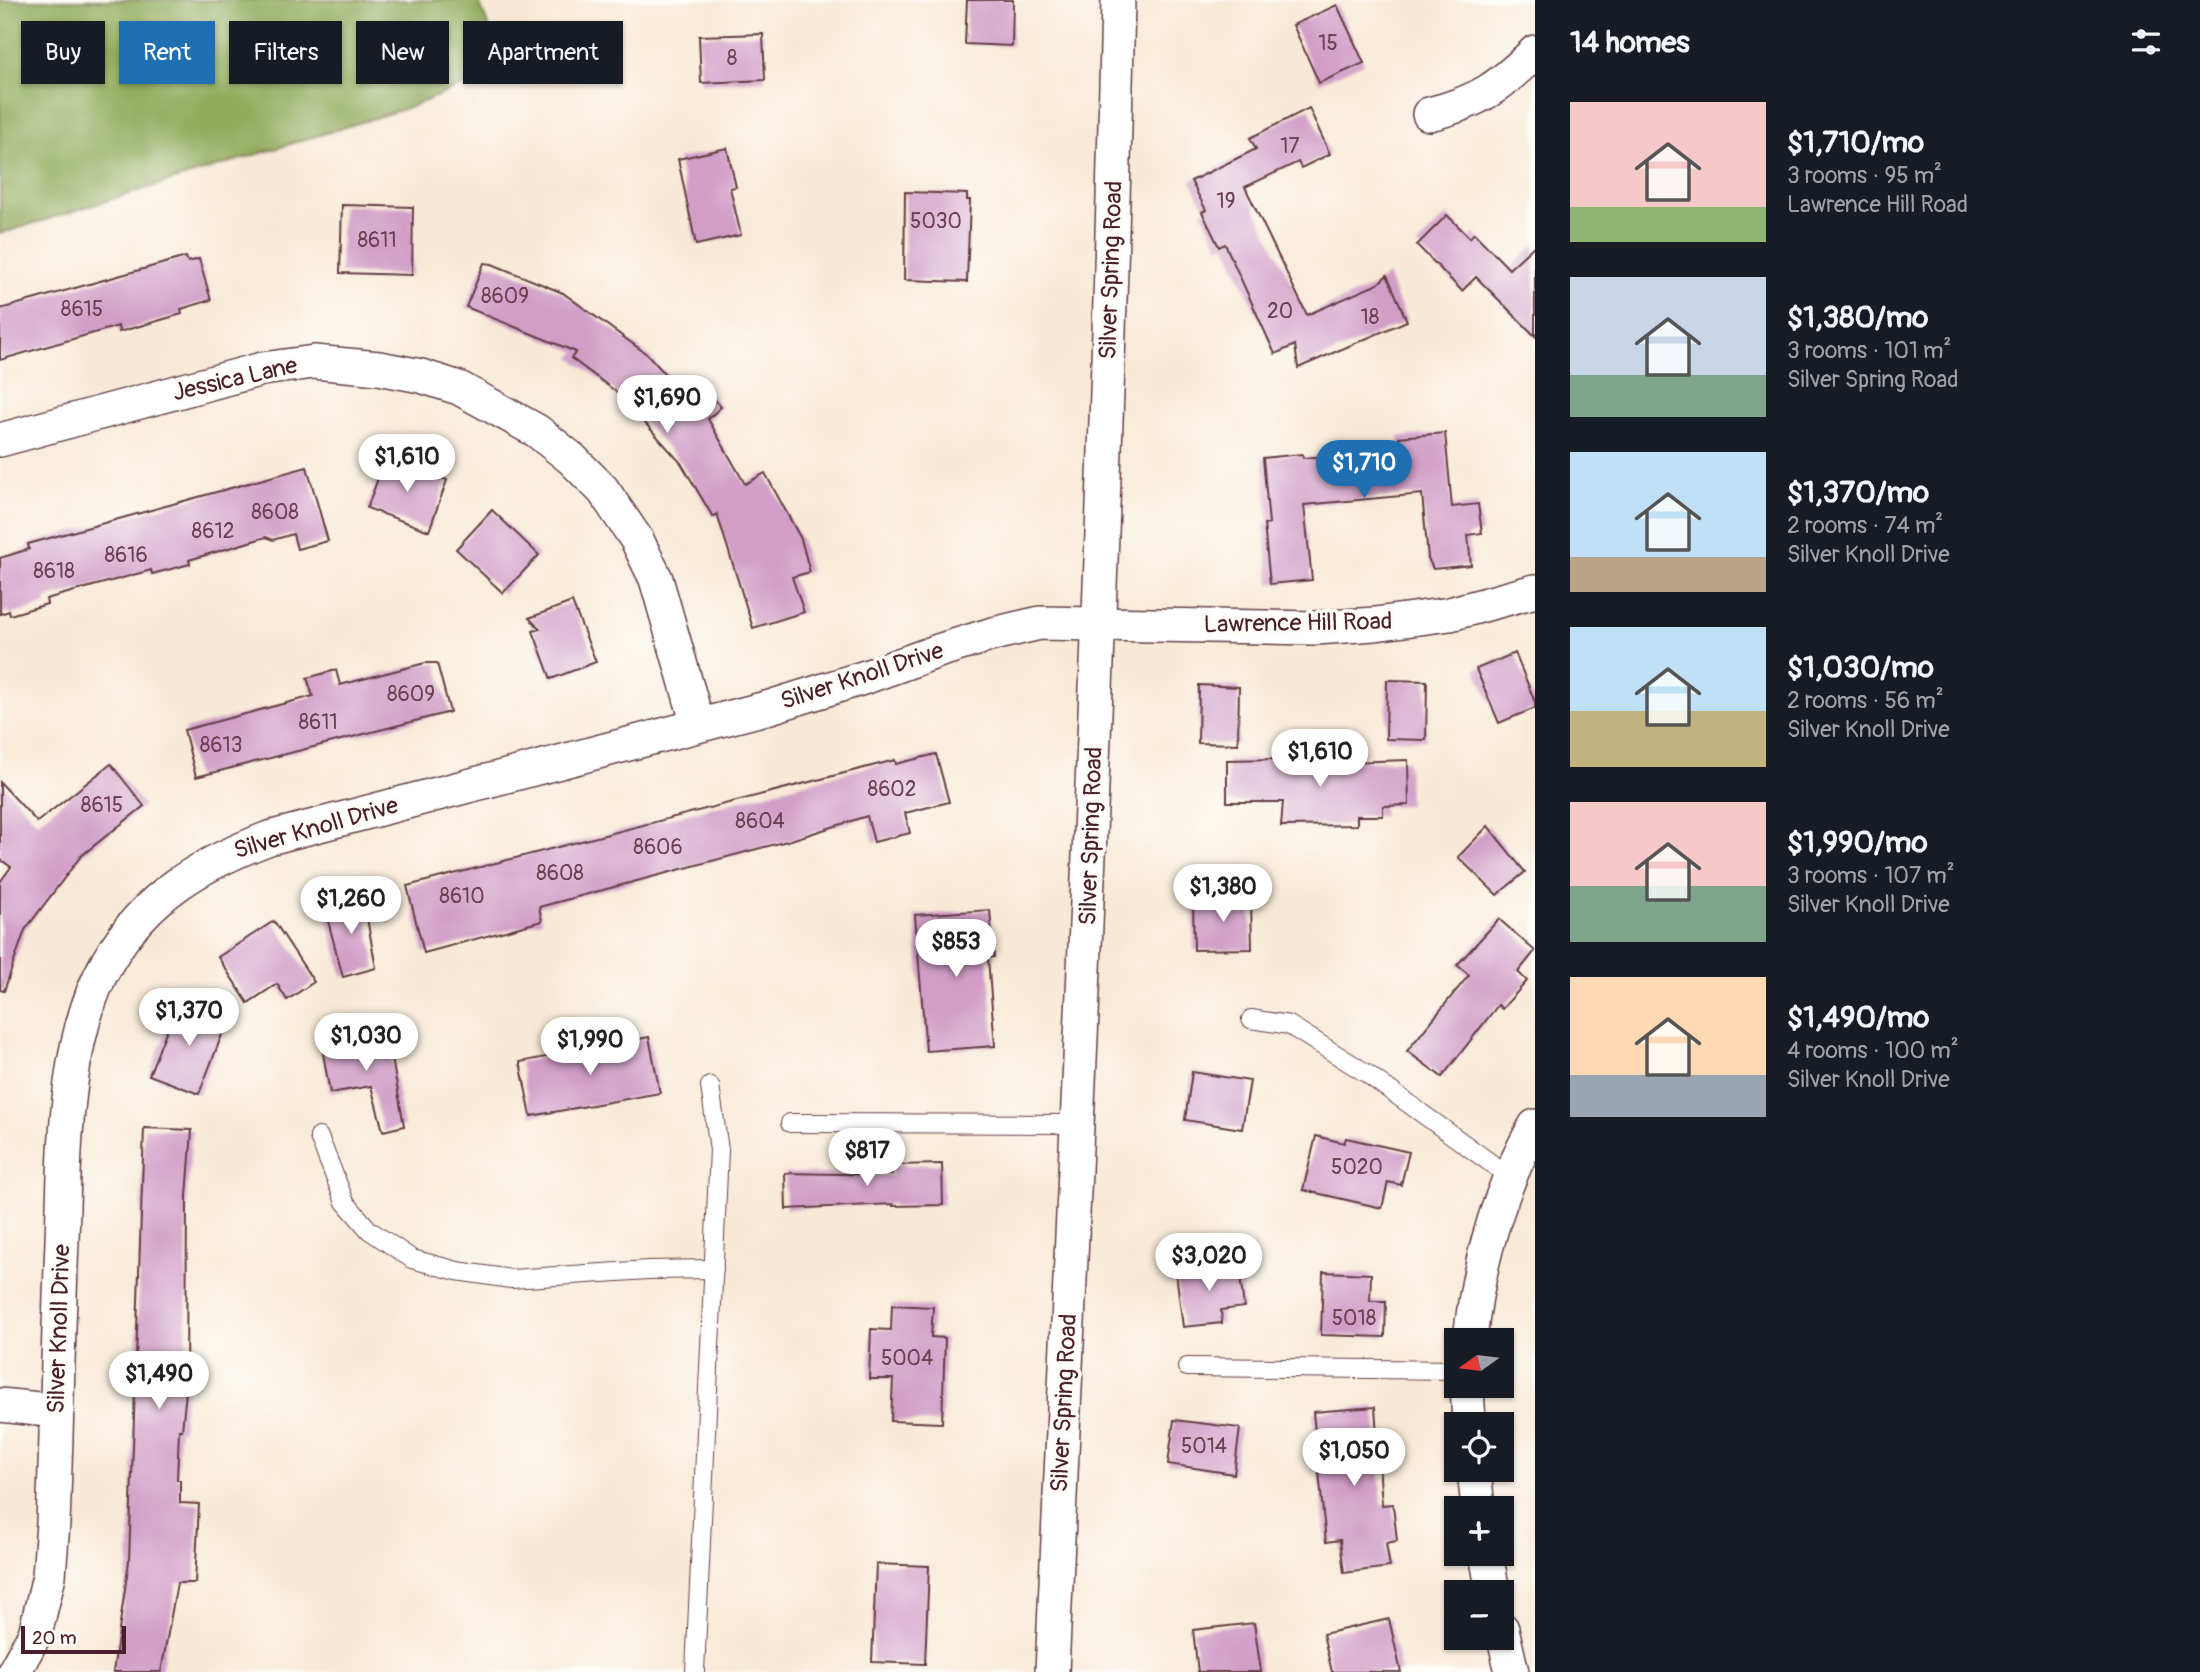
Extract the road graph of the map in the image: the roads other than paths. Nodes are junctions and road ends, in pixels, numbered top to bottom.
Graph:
1 (1118, 0) edge
2 (1535, 52) edge
3 (1429, 114) dead end
4 (0, 440) edge
5 (1535, 592) edge
6 (1099, 623) junction
7 (698, 725) junction
8 (1251, 1020) dead end
9 (710, 1086) dead end
10 (790, 1123) dead end
11 (1077, 1124) junction
12 (1535, 1126) edge
13 (320, 1137) dead end
14 (1510, 1177) junction
15 (714, 1269) junction
16 (1471, 1328) edge
17 (1186, 1367) dead end
18 (1444, 1370) edge
19 (0, 1405) edge
20 (57, 1411) junction
21 (1507, 1650) edge
22 (15, 1672) edge
23 (695, 1672) edge
24 (1052, 1672) edge
25 (1512, 1672) edge

1 - 6 street, Silver Spring Road
2 - 3 street
4 - 7 street, Jessica Lane
5 - 6 street, Lawrence Hill Road
6 - 7 street, Silver Knoll Drive
6 - 11 street, Silver Spring Road
7 - 20 street, Silver Knoll Drive
8 - 14 lane
9 - 15 lane
10 - 11 lane
11 - 24 street, Silver Spring Road
12 - 14 street
13 - 15 lane
14 - 16 street
15 - 23 lane
17 - 18 lane
19 - 20 street
20 - 22 street, Silver Knoll Drive
21 - 25 street

